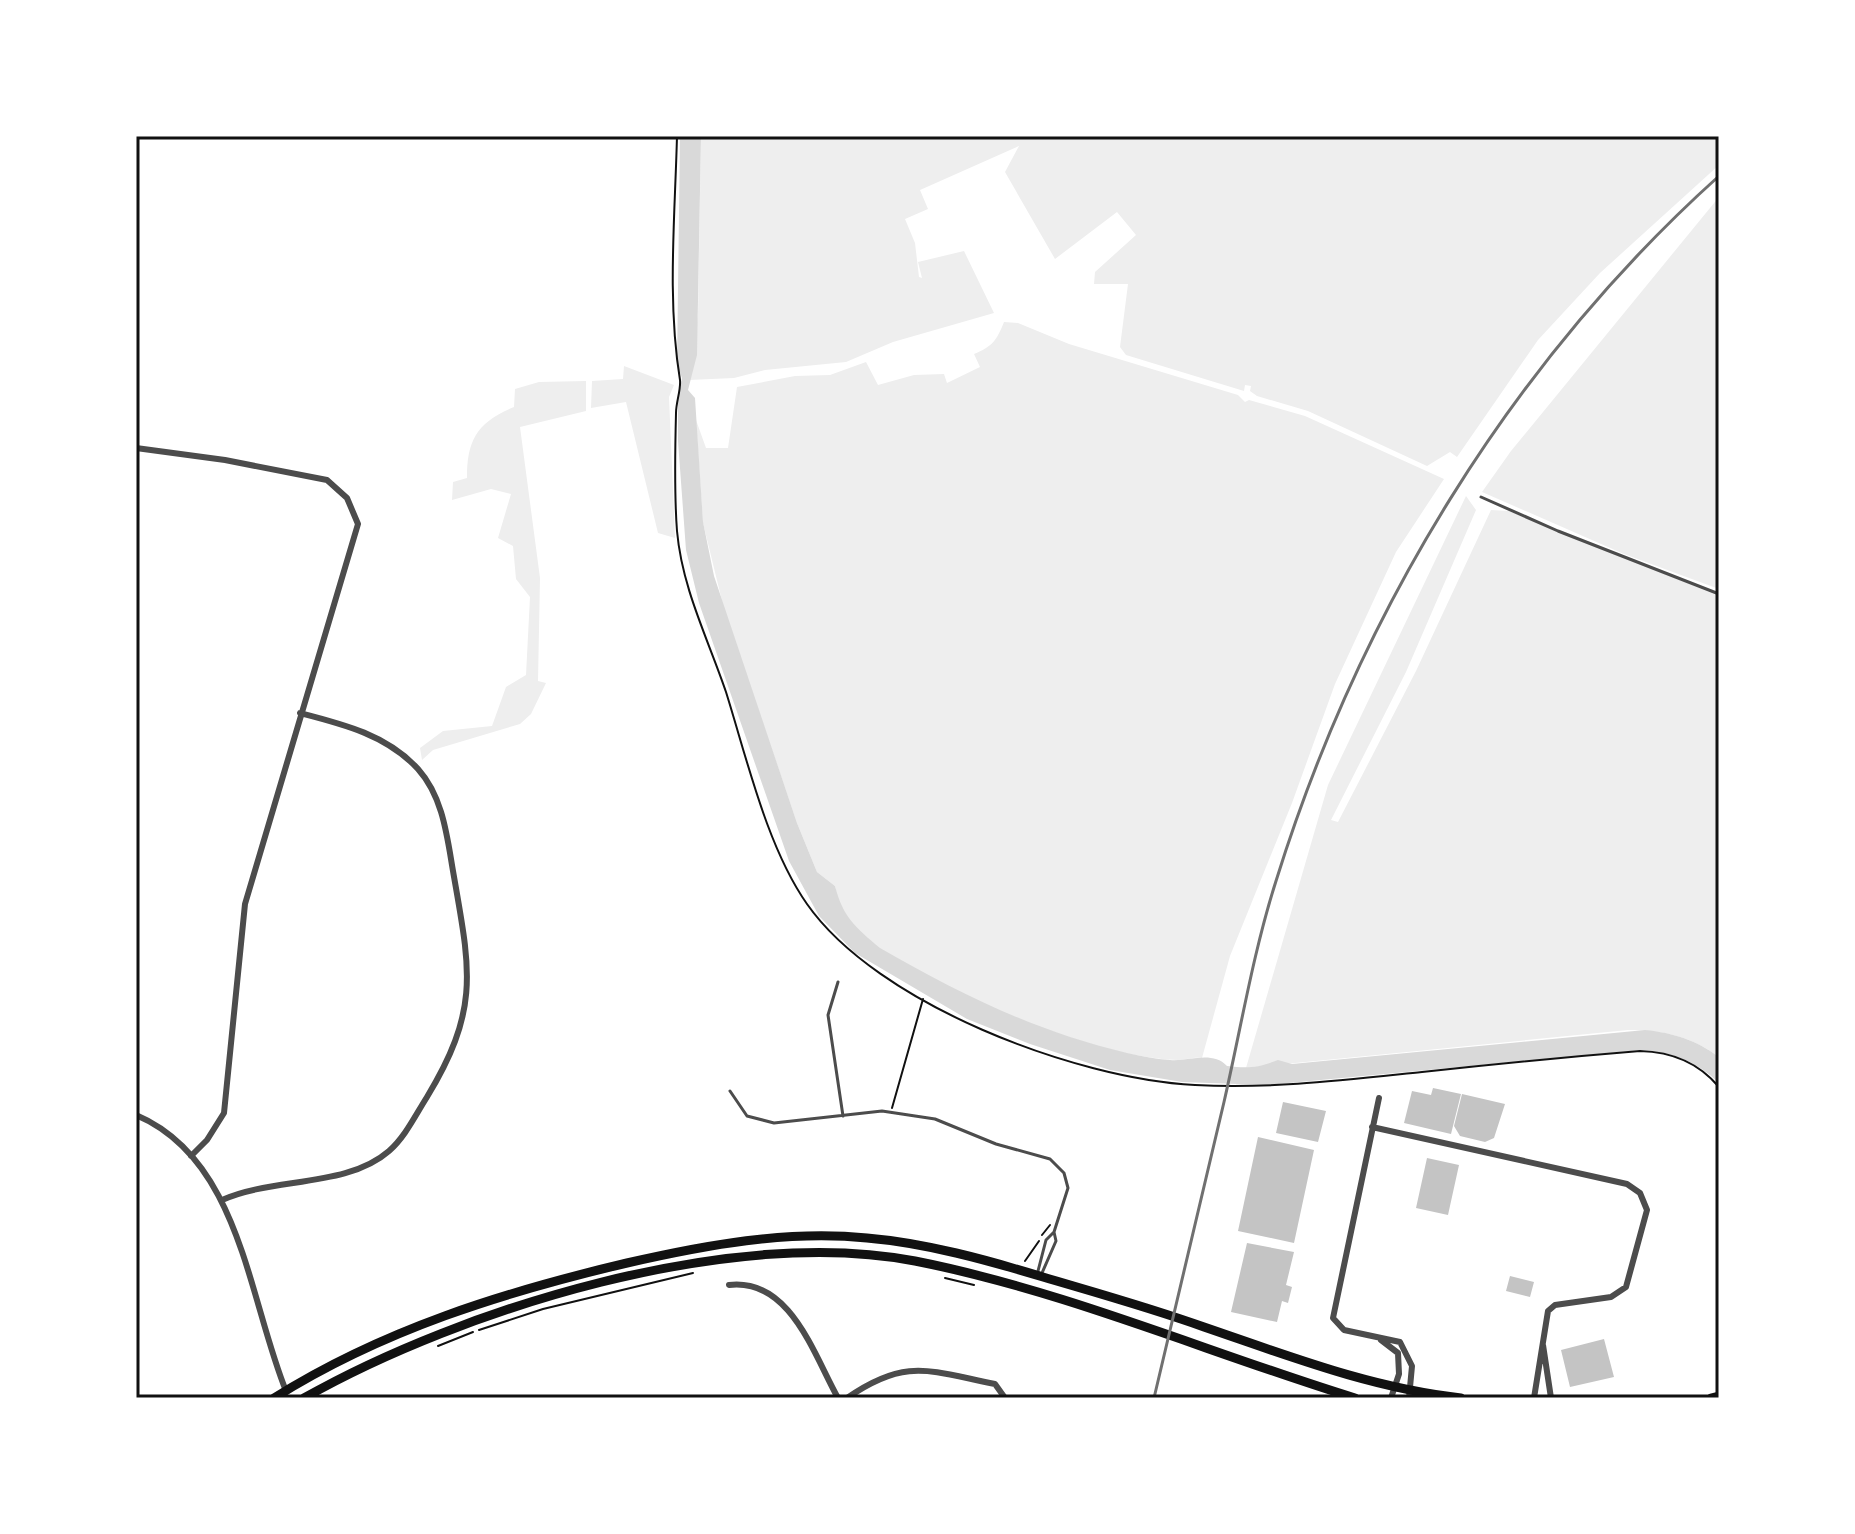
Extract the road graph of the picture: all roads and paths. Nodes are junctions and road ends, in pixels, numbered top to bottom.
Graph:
1 (677, 136) edge
2 (136, 448) edge
3 (1481, 497) dead end
4 (1719, 594) edge
5 (300, 713) junction
6 (838, 982) dead end
7 (923, 997) junction
8 (1719, 1087) edge
9 (730, 1091) dead end
10 (1379, 1098) dead end
11 (890, 1113) junction
12 (136, 1115) edge
13 (843, 1116) junction
14 (1372, 1127) junction
15 (191, 1156) junction
16 (222, 1200) junction
17 (1058, 1220) junction
18 (1054, 1232) junction
19 (1005, 1267) junction
20 (700, 1272) dead end
21 (1039, 1276) junction
22 (944, 1278) dead end
23 (729, 1285) dead end
24 (985, 1287) dead end
25 (1034, 1293) junction
26 (1379, 1338) junction
27 (1542, 1342) junction
28 (426, 1350) dead end
29 (286, 1391) junction
30 (1392, 1393) edge
31 (1410, 1395) edge
32 (1719, 1396) edge
33 (274, 1398) edge
34 (304, 1398) edge
35 (838, 1398) edge
36 (847, 1398) edge
37 (1005, 1398) edge
38 (1355, 1398) edge
39 (1461, 1398) edge
40 (1534, 1398) edge
41 (1551, 1398) edge
42 (1711, 1398) edge

1 - 7 path
2 - 5 street
3 - 4 lane
5 - 15 street
5 - 16 street
6 - 13 lane
7 - 8 path
7 - 11 path
9 - 13 lane
10 - 14 street
11 - 13 lane
11 - 17 lane
12 - 15 street
14 - 26 street
14 - 27 street
15 - 16 street
16 - 29 street
17 - 18 lane
17 - 19 path
18 - 21 lane
18 - 21 lane
19 - 21 highway
19 - 29 highway
20 - 28 path
21 - 25 lane
21 - 30 highway
22 - 24 path
23 - 35 street
25 - 34 highway
25 - 38 highway
26 - 30 street
26 - 31 street
27 - 40 street
27 - 41 street
29 - 33 highway
30 - 31 highway
31 - 39 highway
32 - 42 highway
36 - 37 street

